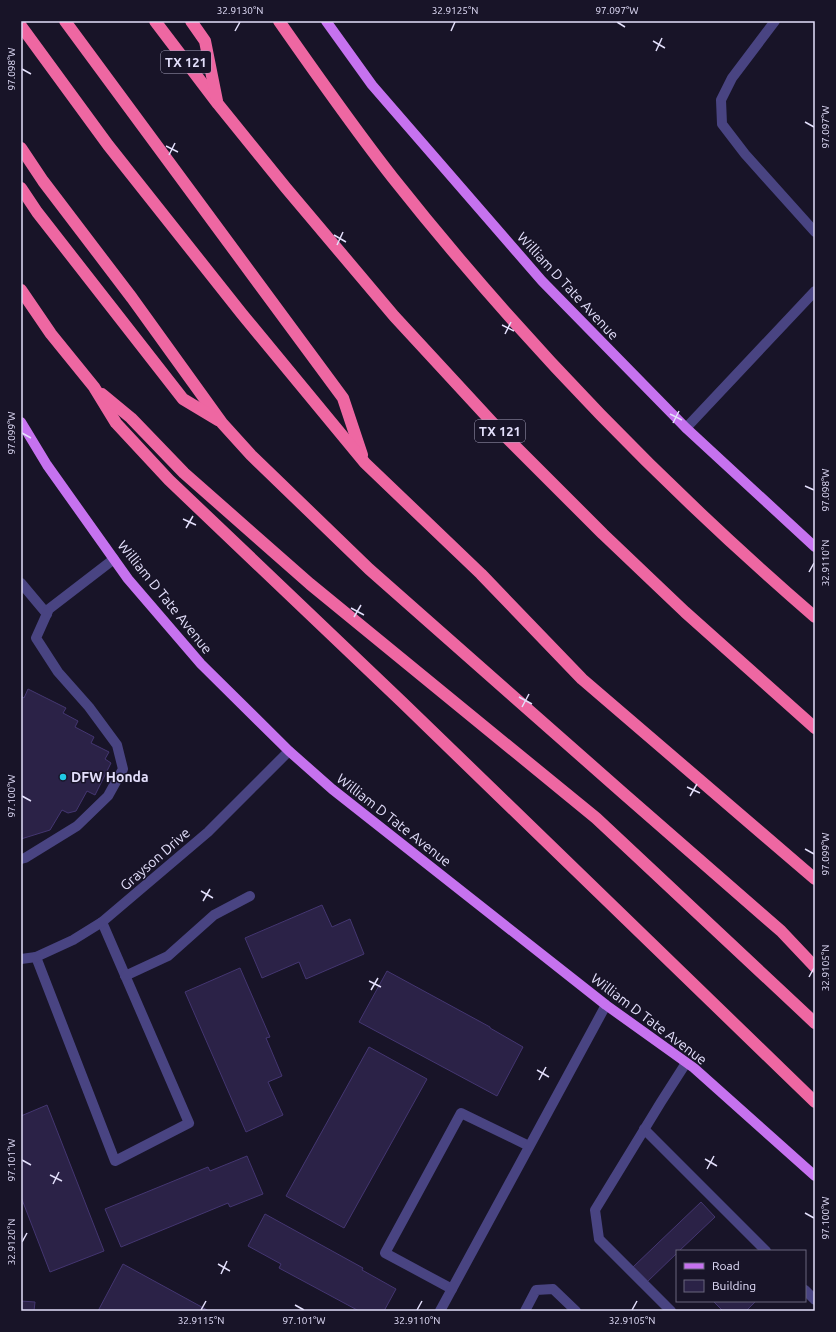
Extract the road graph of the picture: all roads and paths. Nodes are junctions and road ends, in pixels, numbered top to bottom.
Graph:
1 (65, 21) edge
2 (154, 21) edge
3 (191, 21) edge
4 (279, 21) edge
5 (326, 21) edge
6 (775, 21) edge
7 (21, 26) edge
8 (218, 104) junction
9 (21, 148) edge
10 (21, 188) edge
11 (815, 232) edge
12 (21, 290) edge
13 (815, 291) edge
14 (94, 387) junction
15 (21, 422) edge
16 (222, 423) junction
17 (686, 428) junction
18 (365, 463) junction
19 (815, 547) edge
20 (114, 559) junction
21 (21, 583) edge
22 (47, 614) junction
23 (815, 617) edge
24 (815, 728) edge
25 (289, 751) junction
26 (21, 859) edge
27 (815, 879) edge
28 (250, 896) dead end
29 (102, 922) junction
30 (36, 957) junction
31 (21, 958) edge
32 (815, 967) edge
33 (125, 976) junction
34 (606, 1005) junction
35 (815, 1023) edge
36 (686, 1063) junction
37 (815, 1102) edge
38 (644, 1129) junction
39 (529, 1146) junction
40 (815, 1176) edge
41 (765, 1250) edge
42 (452, 1289) junction
43 (806, 1291) edge
44 (815, 1300) edge
45 (440, 1311) edge
46 (525, 1311) edge
47 (576, 1311) edge
48 (671, 1311) edge

1 - 18 highway
2 - 8 highway, TX 121
3 - 8 highway
4 - 23 highway
5 - 17 main road, William D Tate Avenue
6 - 11 street
7 - 18 highway
8 - 24 highway, TX 121
9 - 16 highway
10 - 16 highway
12 - 14 highway
13 - 17 street
14 - 35 highway
14 - 37 highway
15 - 20 main road, William D Tate Avenue
16 - 32 highway
17 - 19 main road, William D Tate Avenue
18 - 27 highway
20 - 22 street
20 - 25 main road, William D Tate Avenue
21 - 22 street
22 - 26 street
25 - 29 street, Grayson Drive
25 - 34 main road, William D Tate Avenue
28 - 33 street
29 - 30 street, Grayson Drive
29 - 33 street
30 - 31 street, Grayson Drive
30 - 33 street
34 - 36 main road, William D Tate Avenue
34 - 39 street
36 - 38 street
36 - 40 main road, William D Tate Avenue
38 - 41 street
38 - 48 street
39 - 42 street
39 - 42 street
42 - 45 street
43 - 44 street
46 - 47 street

